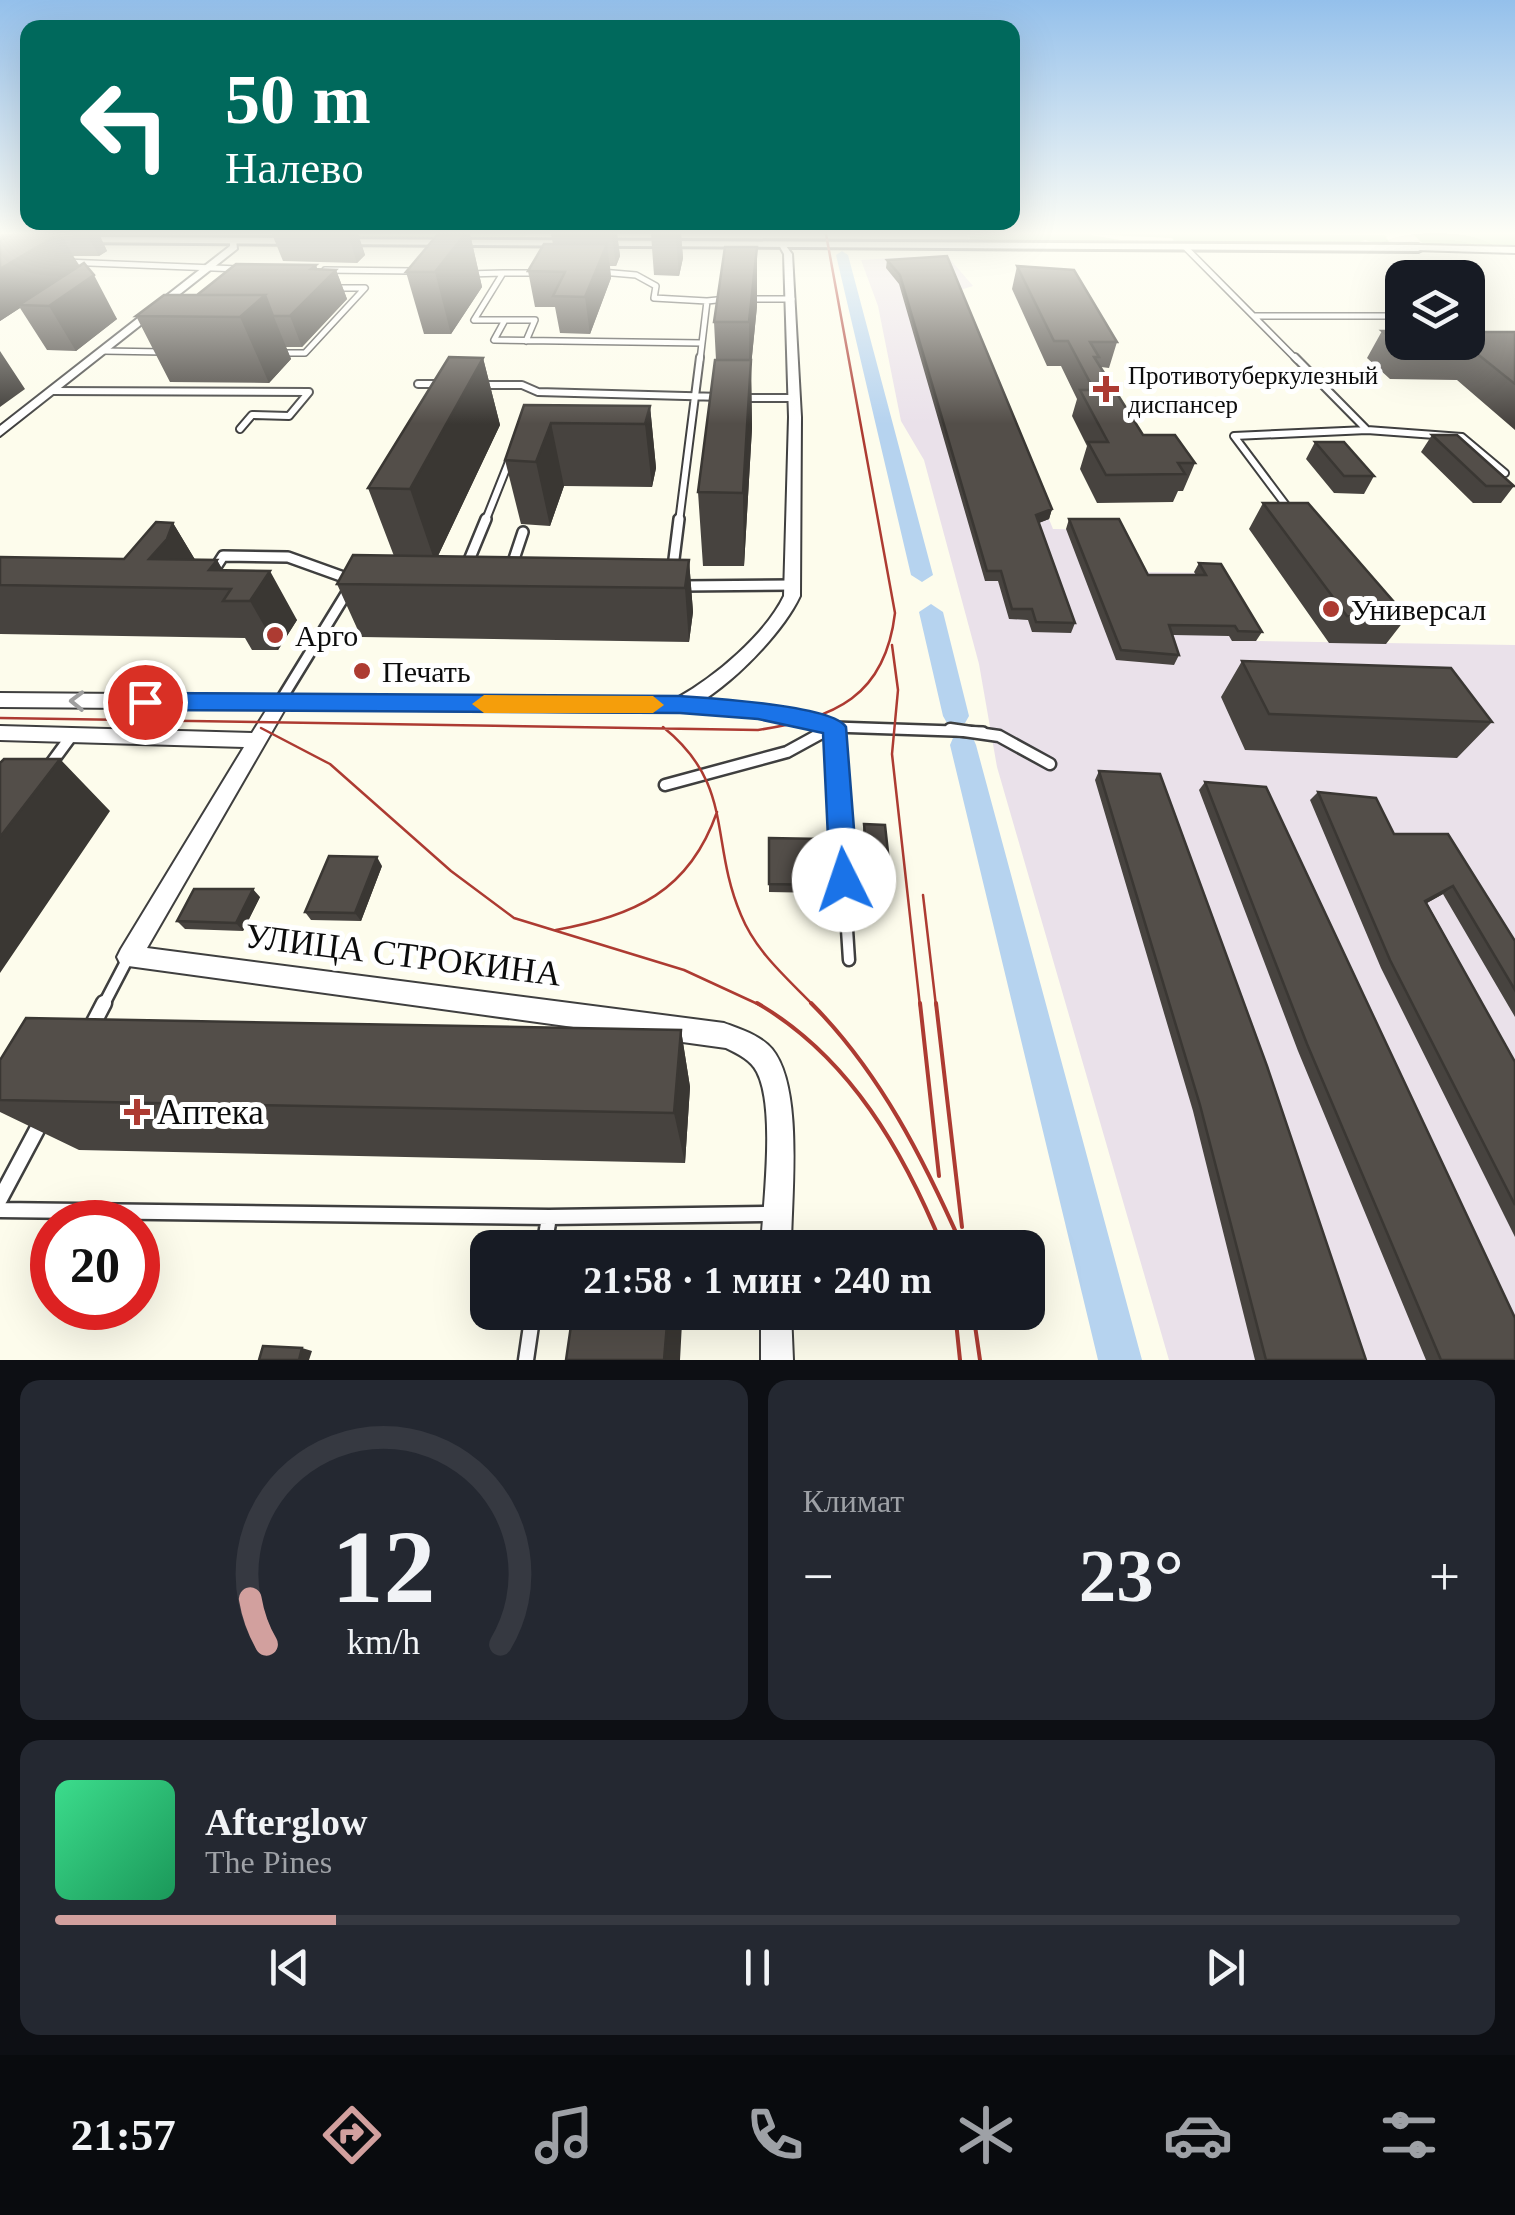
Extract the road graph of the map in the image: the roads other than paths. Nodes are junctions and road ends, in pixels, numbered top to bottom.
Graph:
1 (170, 297) edge
2 (356, 297) edge
3 (488, 297) edge
4 (654, 297) edge
5 (1237, 297) edge
6 (792, 299) joint
7 (707, 300) junction
8 (1256, 316) junction
9 (1385, 316) edge
10 (506, 320) junction
11 (526, 341) junction
12 (702, 343) junction
13 (103, 351) junction
14 (169, 352) edge
15 (266, 353) dead end
16 (418, 384) dead end
17 (450, 384) edge
18 (466, 384) edge
19 (52, 391) junction
20 (538, 392) junction
21 (694, 397) junction
22 (794, 398) junction
23 (533, 403) edge
24 (240, 429) dead end
25 (1367, 430) junction
26 (0, 432) edge
27 (512, 453) edge
28 (1505, 473) edge
29 (1294, 516) edge
30 (523, 532) dead end
31 (672, 573) edge
32 (354, 582) junction
33 (372, 582) edge
34 (461, 582) edge
35 (506, 582) edge
36 (204, 583) edge
37 (793, 585) junction
38 (670, 586) edge
39 (0, 700) edge
40 (279, 704) junction
41 (680, 705) junction
42 (834, 727) junction
43 (0, 733) edge
44 (72, 735) junction
45 (258, 740) junction
46 (1050, 764) dead end
47 (35, 785) edge
48 (665, 785) dead end
49 (128, 957) junction
50 (849, 960) dead end
51 (82, 1043) edge
52 (46, 1112) edge
53 (0, 1198) edge
54 (0, 1210) edge
55 (776, 1214) junction
56 (549, 1218) junction
57 (547, 1230) edge
58 (776, 1230) edge
59 (530, 1330) edge
60 (776, 1330) edge
61 (526, 1360) edge
62 (776, 1360) edge

1 - 13 street
2 - 15 lane
3 - 10 lane
4 - 7 lane
5 - 8 lane
6 - 7 lane
6 - 22 street
7 - 12 lane
8 - 9 lane
8 - 25 lane
10 - 11 lane
10 - 11 lane
11 - 12 lane
12 - 21 lane
13 - 14 lane
13 - 19 street
16 - 17 lane
18 - 20 lane
19 - 24 lane
19 - 26 street
20 - 21 lane
20 - 23 lane
21 - 22 lane
21 - 31 lane
22 - 37 street
25 - 28 lane
25 - 29 lane
27 - 34 lane
30 - 35 lane
32 - 33 lane
32 - 36 lane
32 - 40 lane
37 - 38 lane
37 - 41 street
40 -> 39 street
40 - 41 street
40 - 45 street
41 - 42 lane
42 - 46 lane
42 - 48 lane
42 - 50 lane
43 - 44 street
44 - 45 street
44 - 47 lane
45 - 49 street
49 - 51 lane
49 - 55 street, УЛИЦА СТРОКИНА
52 - 53 lane
54 - 56 lane
55 - 56 lane
55 - 58 street, УЛИЦА СТРОКИНА
56 - 57 lane
59 - 61 lane
60 - 62 street

